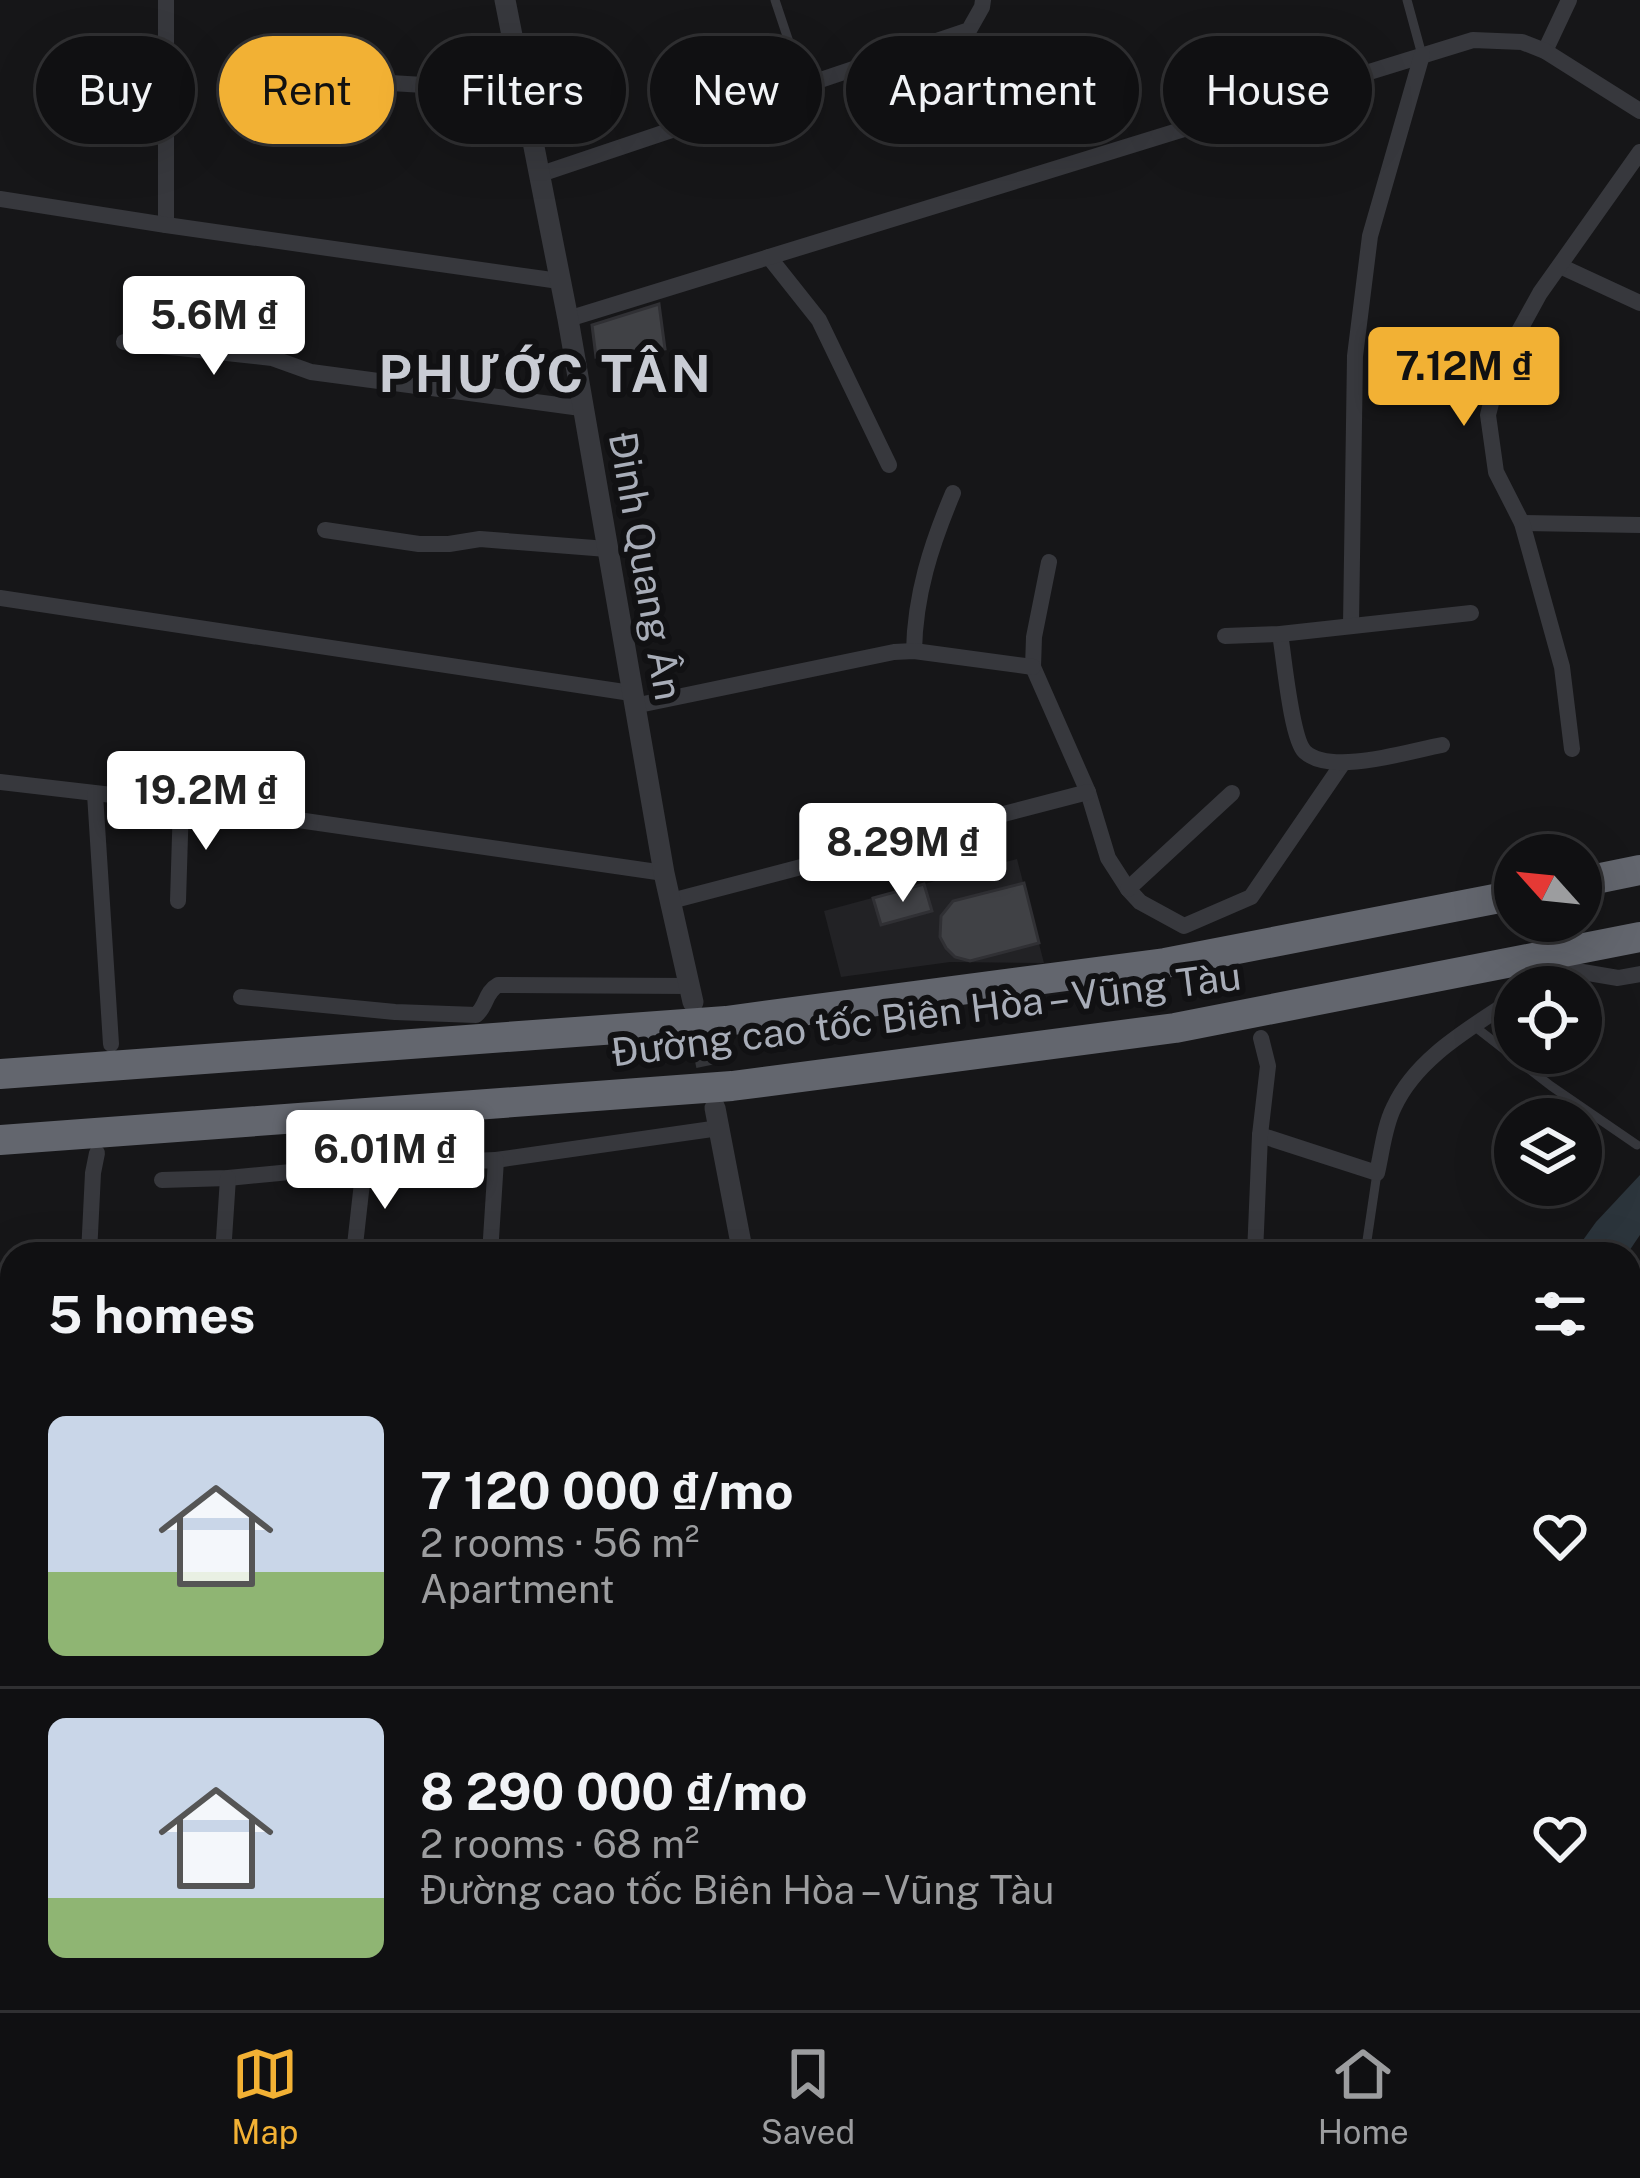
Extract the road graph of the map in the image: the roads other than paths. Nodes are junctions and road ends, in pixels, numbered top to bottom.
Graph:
1 (166, 0) edge
2 (505, 0) edge
3 (776, 0) edge
4 (983, 0) edge
5 (1407, 0) edge
6 (1569, 0) edge
7 (511, 36) edge
8 (787, 36) edge
9 (1545, 51) junction
10 (1422, 55) junction
11 (822, 79) edge
12 (1640, 111) edge
13 (650, 138) edge
14 (532, 144) edge
15 (1640, 152) edge
16 (538, 176) junction
17 (0, 199) edge
18 (166, 225) junction
19 (769, 257) junction
20 (1560, 266) junction
21 (559, 281) junction
22 (1640, 303) edge
23 (568, 319) junction
24 (124, 342) dead end
25 (581, 408) junction
26 (889, 465) dead end
27 (953, 494) dead end
28 (1522, 523) junction
29 (1640, 525) edge
30 (325, 530) dead end
31 (607, 549) junction
32 (1048, 562) dead end
33 (0, 598) edge
34 (1471, 613) dead end
35 (1351, 625) junction
36 (1280, 634) junction
37 (1225, 636) dead end
38 (914, 652) junction
39 (1033, 667) junction
40 (632, 699) junction
41 (1442, 745) dead end
42 (1572, 749) dead end
43 (1343, 763) junction
44 (0, 782) edge
45 (1088, 792) junction
46 (1232, 793) dead end
47 (95, 794) junction
48 (181, 803) junction
49 (1640, 870) edge
50 (664, 873) junction
51 (1602, 878) edge
52 (1128, 889) junction
53 (1494, 899) edge
54 (178, 901) dead end
55 (671, 901) junction
56 (1640, 938) edge
57 (1640, 974) edge
58 (1602, 975) edge
59 (691, 994) joint
60 (241, 997) dead end
61 (1494, 1012) edge
62 (1474, 1026) junction
63 (1261, 1038) dead end
64 (111, 1044) dead end
65 (0, 1074) edge
66 (717, 1118) joint
67 (1260, 1135) junction
68 (0, 1140) edge
69 (1637, 1145) edge
70 (97, 1153) dead end
71 (496, 1160) junction
72 (364, 1165) junction
73 (1377, 1173) junction
74 (228, 1178) junction
75 (162, 1180) dead end
76 (90, 1242) edge
77 (224, 1242) edge
78 (356, 1242) edge
79 (491, 1242) edge
80 (741, 1242) edge
81 (1256, 1242) edge
82 (1367, 1242) edge

1 - 18 street
2 - 7 street, Đinh Quang Ân
3 - 8 lane
4 - 11 street
5 - 10 lane
6 - 9 street
9 - 10 street
9 - 12 street
10 - 19 street
10 - 35 street
13 - 16 street
14 - 16 street, Đinh Quang Ân
15 - 20 street
16 - 21 street, Đinh Quang Ân
17 - 18 street
18 - 21 street
19 - 23 street
19 - 26 street
20 - 22 street
20 - 28 street
21 - 23 street, Đinh Quang Ân
23 - 25 street, Đinh Quang Ân
24 - 25 street
25 - 31 street, Đinh Quang Ân
27 - 38 street
28 - 29 street
28 - 42 street
30 - 31 street
31 - 40 street, Đinh Quang Ân
32 - 39 street
33 - 40 street
34 - 35 street
35 - 36 street
36 - 37 street
36 - 43 street
38 - 39 street
38 - 40 street
39 - 45 street
40 - 50 street, Đinh Quang Ân
41 - 43 street
43 - 52 street
44 - 47 street
45 - 52 street
45 - 55 street
46 - 52 street
47 - 48 street
47 - 64 street
48 - 50 street
48 - 54 street
49 - 51 highway
50 - 55 street, Đinh Quang Ân
53 - 65 highway, Đường cao tốc Biên Hòa – Vũng Tàu
55 - 59 street, Đinh Quang Ân
56 - 68 highway, Đường cao tốc Biên Hòa – Vũng Tàu
57 - 58 street
59 - 60 street
61 - 62 street
62 - 69 lane
62 - 73 street
63 - 67 street
66 - 71 street
66 - 80 street
67 - 73 street
67 - 81 street
70 - 76 street
71 - 72 street
71 - 79 street
72 - 74 street
72 - 78 street
73 - 82 lane
74 - 75 street
74 - 77 street

